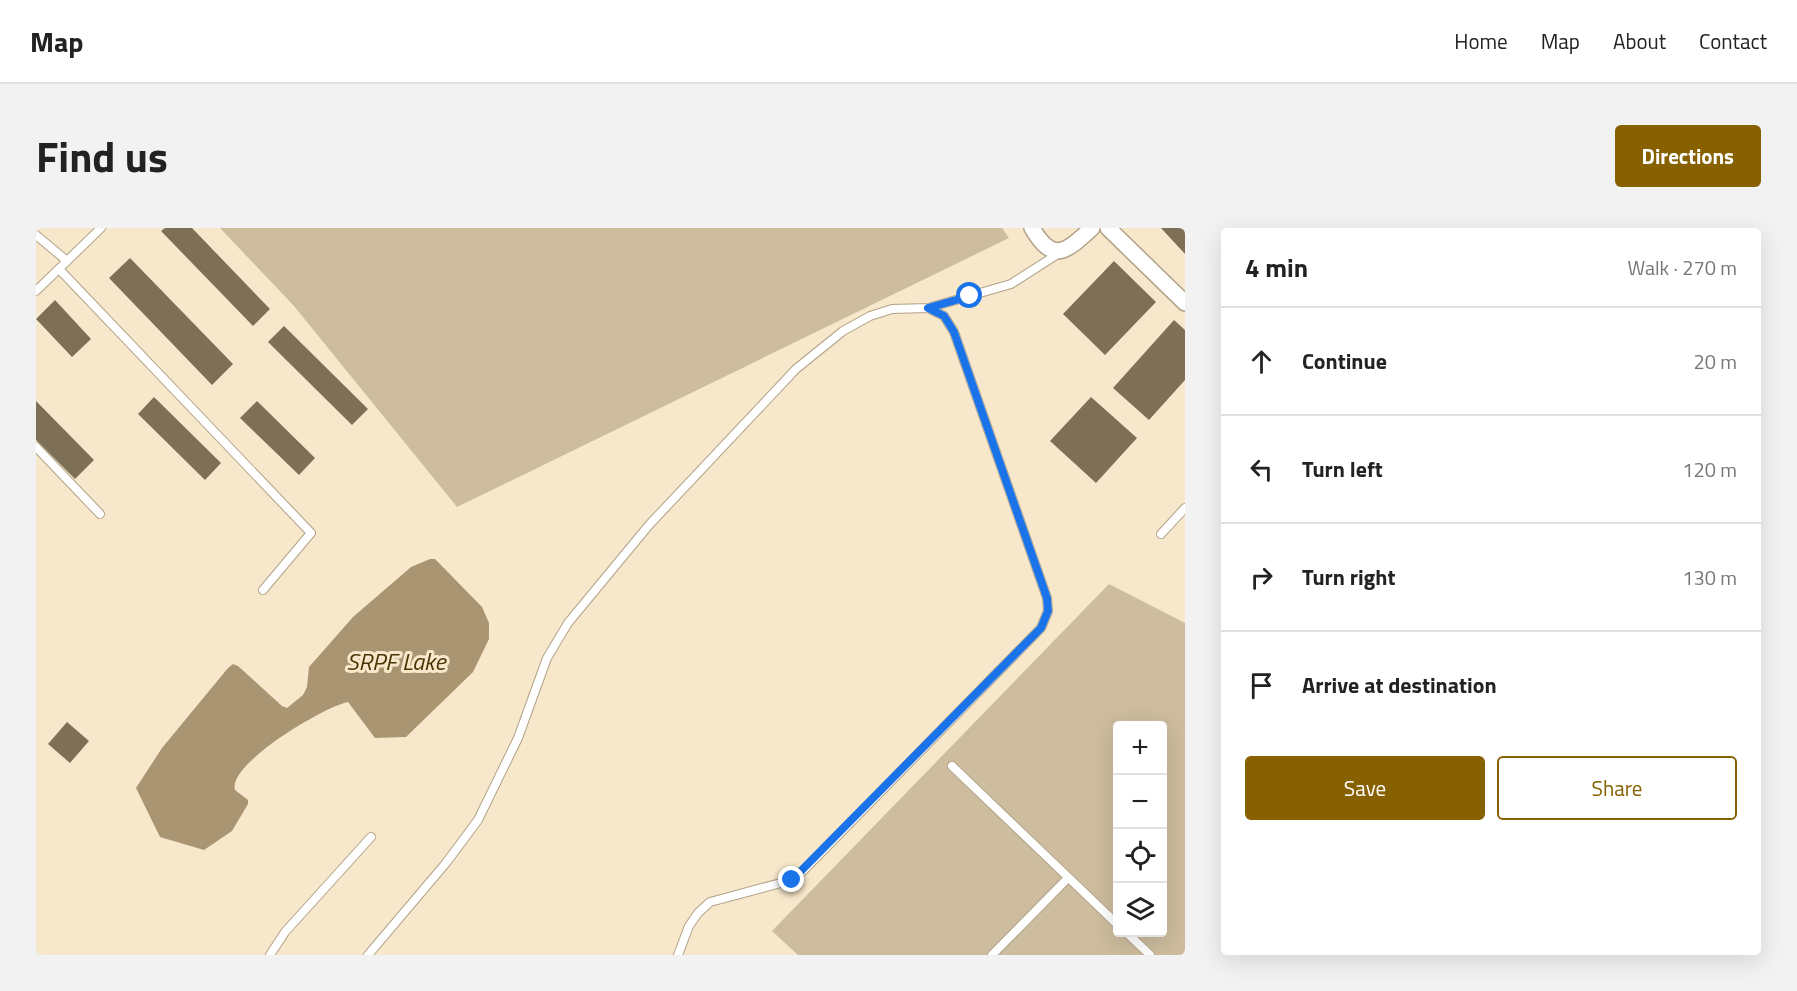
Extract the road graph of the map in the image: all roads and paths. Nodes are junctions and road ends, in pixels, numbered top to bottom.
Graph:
1 (101, 228) edge
2 (1032, 228) edge
3 (1092, 228) edge
4 (1108, 228) edge
5 (36, 235) edge
6 (1061, 252) junction
7 (67, 261) junction
8 (59, 269) junction
9 (36, 291) edge
10 (1185, 303) edge
11 (928, 308) junction
12 (36, 447) edge
13 (1185, 508) edge
14 (100, 514) dead end
15 (1161, 534) dead end
16 (263, 590) dead end
17 (952, 766) dead end
18 (370, 837) dead end
19 (1068, 878) junction
20 (1113, 920) edge
21 (1130, 937) edge
22 (270, 955) edge
23 (368, 955) edge
24 (678, 955) edge
25 (992, 955) edge
26 (1150, 955) edge

1 - 7 lane
2 - 6 street
3 - 6 street
4 - 10 street
5 - 7 lane
6 - 11 lane
7 - 8 lane
8 - 9 lane
8 - 16 lane
11 - 23 lane
11 - 24 lane
12 - 14 lane
13 - 15 lane
17 - 19 lane
18 - 22 lane
19 - 20 lane
19 - 25 lane
21 - 26 lane

